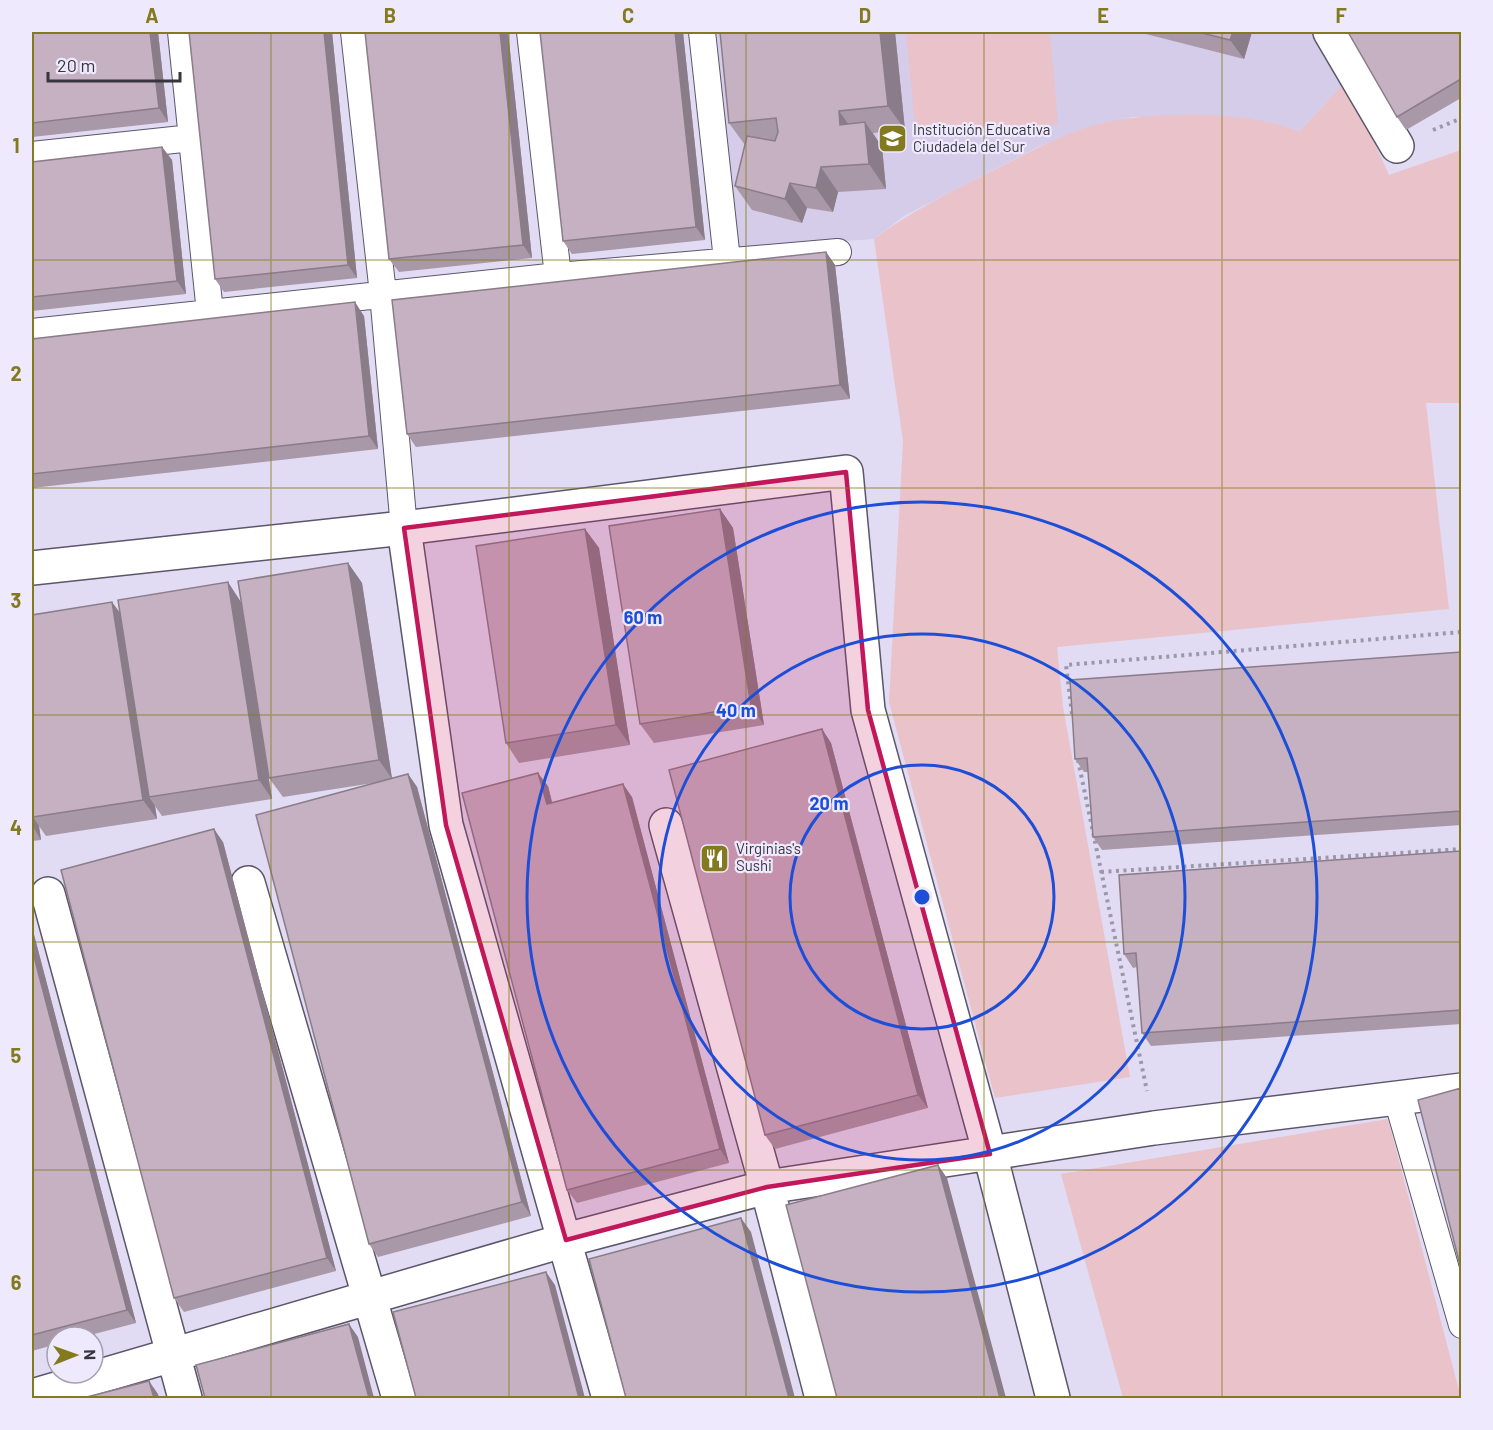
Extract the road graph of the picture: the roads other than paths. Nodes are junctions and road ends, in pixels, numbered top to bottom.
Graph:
1 (181, 32) edge
2 (354, 32) edge
3 (531, 32) edge
4 (702, 32) edge
5 (1329, 32) edge
6 (192, 138) junction
7 (1397, 146) dead end
8 (32, 154) edge
9 (838, 252) dead end
10 (727, 260) junction
11 (558, 276) junction
12 (383, 294) junction
13 (210, 313) junction
14 (32, 332) edge
15 (404, 528) junction
16 (32, 568) edge
17 (666, 825) dead end
18 (248, 883) dead end
19 (48, 894) dead end
20 (1461, 1090) edge
21 (1397, 1099) junction
22 (990, 1154) junction
23 (766, 1187) junction
24 (566, 1240) junction
25 (371, 1297) junction
26 (1461, 1325) edge
27 (174, 1354) junction
28 (32, 1396) edge
29 (185, 1398) edge
30 (399, 1398) edge
31 (609, 1398) edge
32 (822, 1398) edge
33 (1053, 1398) edge

1 - 6 lane
2 - 12 lane
3 - 11 lane
4 - 10 lane
5 - 7 street
6 - 8 lane
6 - 13 lane
9 - 10 lane
10 - 11 lane
11 - 12 lane
12 - 13 lane
12 - 15 lane
13 - 14 lane
15 - 16 street
15 - 22 street
15 - 24 street
17 - 23 street
18 - 25 street
19 - 27 street
20 - 21 street
21 - 22 street
21 - 26 lane
22 - 23 street
22 - 33 street
23 - 24 street
23 - 32 street
24 - 25 street
24 - 31 street
25 - 27 street
25 - 30 street
27 - 28 street
27 - 29 street

